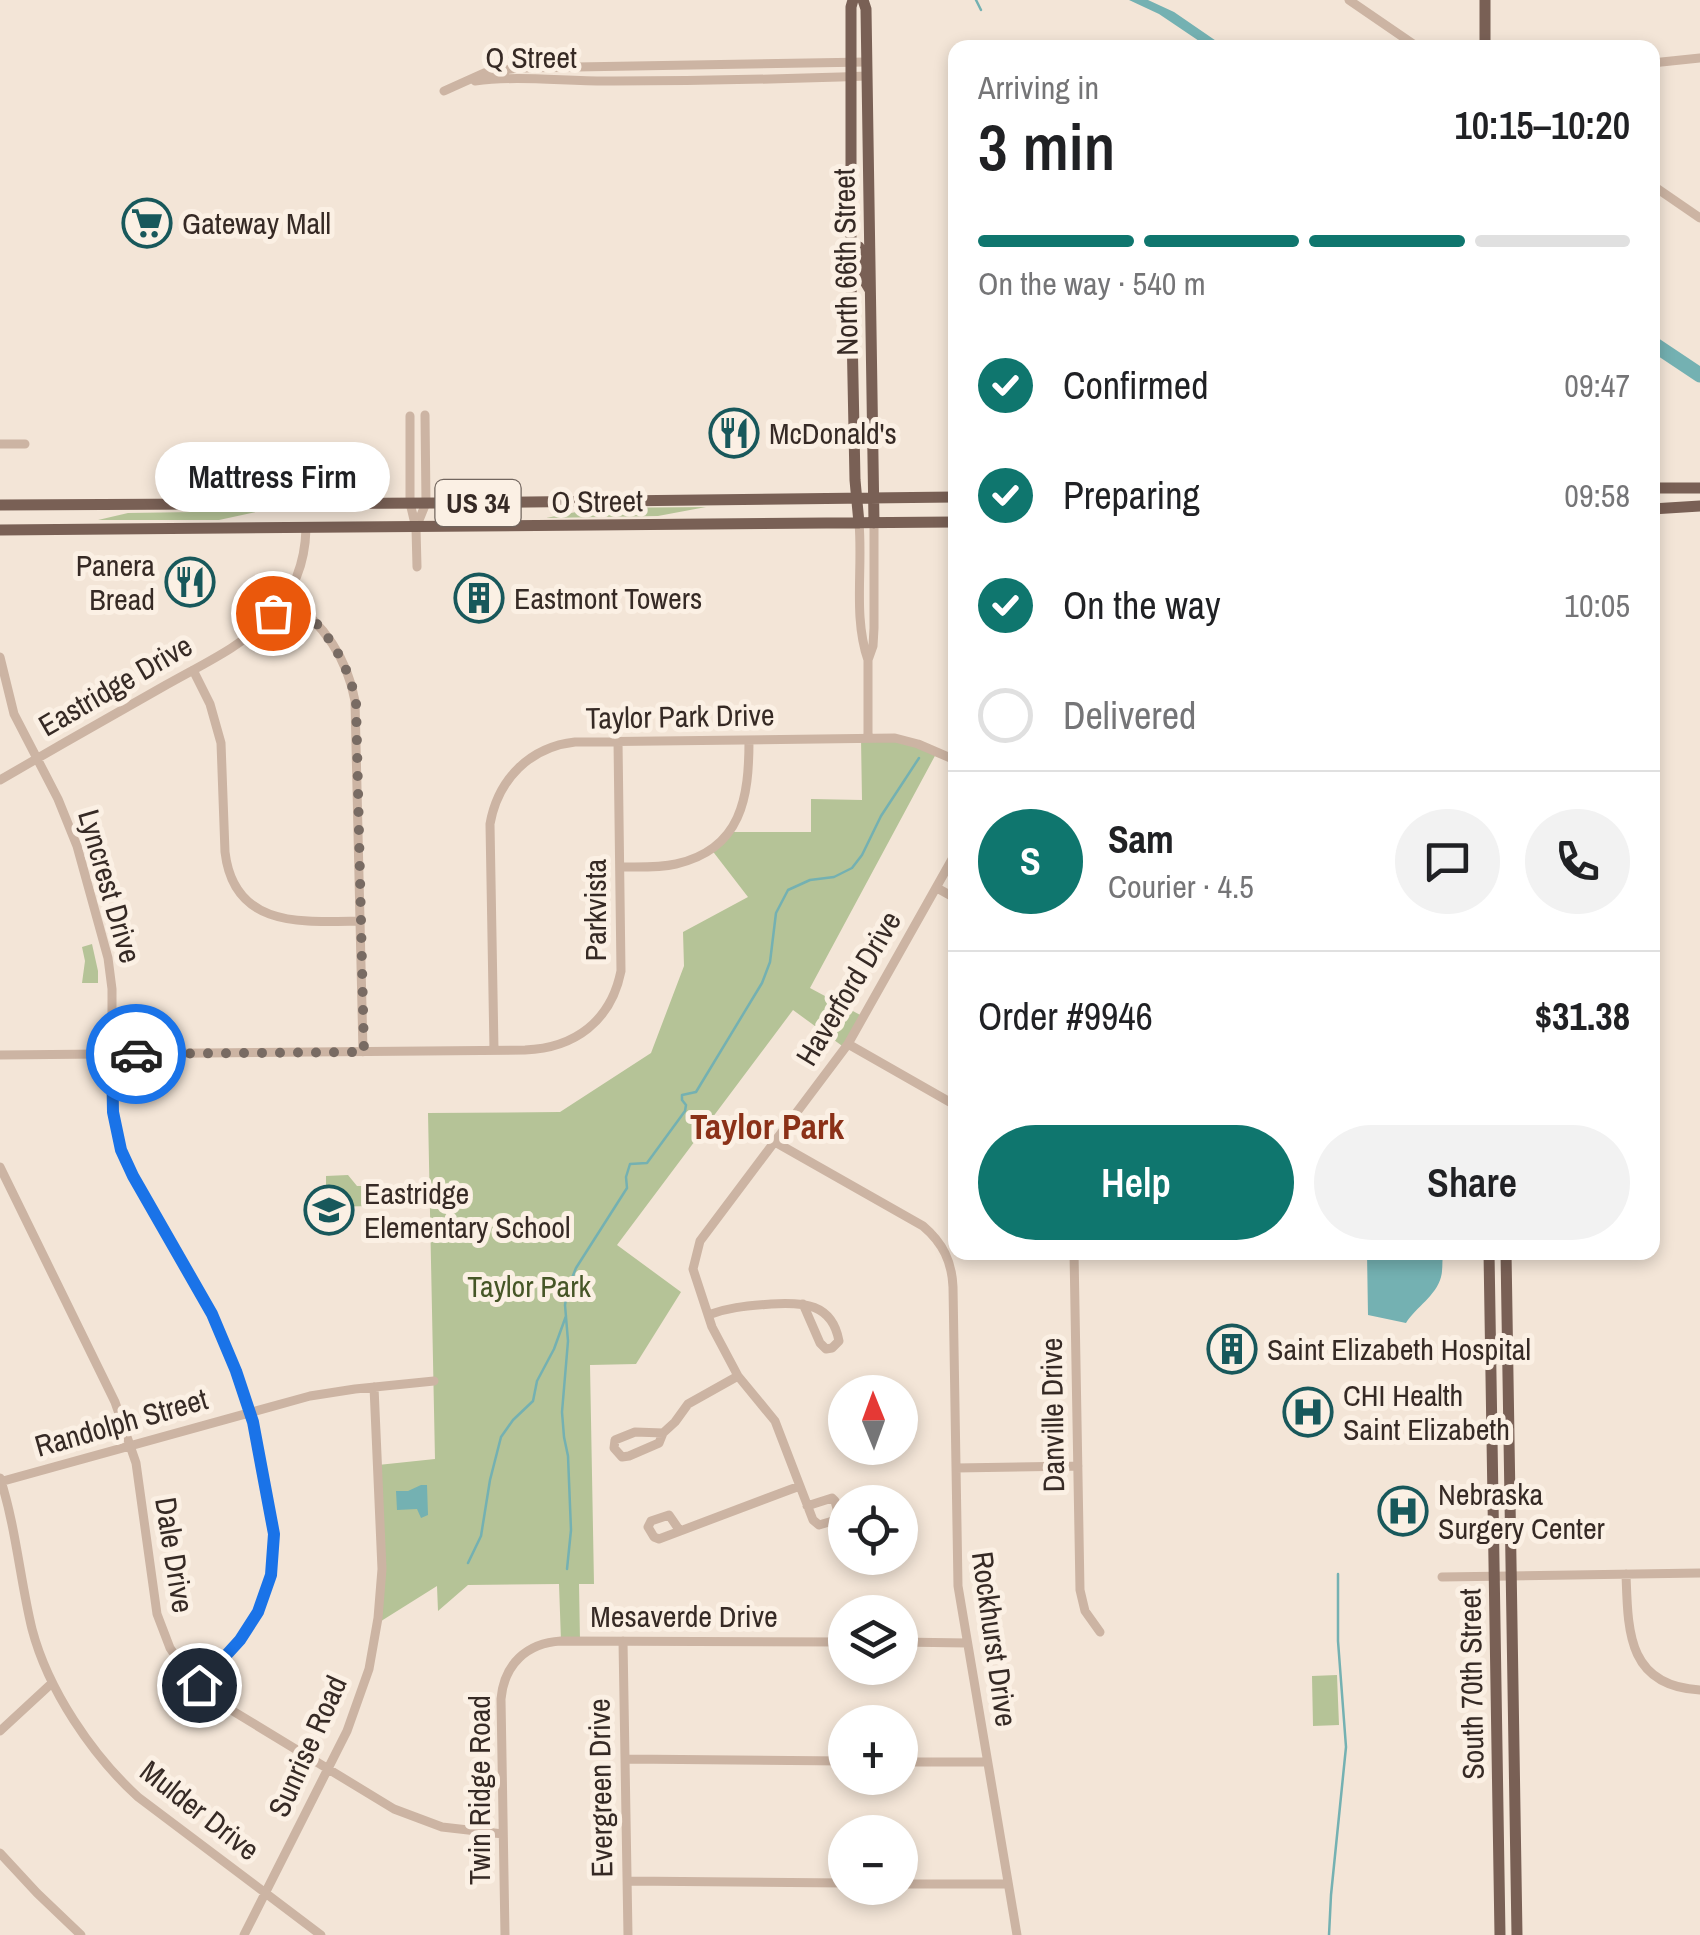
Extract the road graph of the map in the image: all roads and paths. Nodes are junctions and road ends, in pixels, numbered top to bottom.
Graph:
1 (853, 0) edge
2 (863, 0) edge
3 (1349, 0) edge
4 (1485, 0) edge
5 (1407, 40) edge
6 (1486, 40) edge
7 (1700, 58) edge
8 (1660, 62) edge
9 (852, 69) junction
10 (867, 69) junction
11 (1660, 191) edge
12 (852, 208) junction
13 (1700, 218) edge
14 (871, 290) junction
15 (425, 415) dead end
16 (410, 416) dead end
17 (0, 444) edge
18 (25, 444) dead end
19 (1660, 488) edge
20 (1700, 488) edge
21 (948, 497) edge
22 (875, 498) junction
23 (857, 499) junction
24 (410, 503) junction
25 (426, 504) junction
26 (0, 505) edge
27 (1700, 506) edge
28 (1660, 508) edge
29 (948, 522) edge
30 (859, 523) junction
31 (874, 523) junction
32 (306, 528) junction
33 (416, 528) junction
34 (0, 530) edge
35 (416, 567) dead end
36 (286, 597) junction
37 (0, 656) edge
38 (868, 660) junction
39 (192, 670) junction
40 (868, 738) junction
41 (748, 740) junction
42 (618, 741) junction
43 (948, 757) edge
44 (36, 758) junction
45 (0, 780) edge
46 (621, 867) junction
47 (948, 867) edge
48 (936, 888) junction
49 (948, 894) edge
50 (361, 922) junction
51 (848, 1044) junction
52 (494, 1050) junction
53 (364, 1052) junction
54 (112, 1054) junction
55 (0, 1055) edge
56 (948, 1101) edge
57 (775, 1142) junction
58 (0, 1167) edge
59 (948, 1259) edge
60 (948, 1260) edge
61 (1074, 1260) edge
62 (1489, 1260) edge
63 (1506, 1260) edge
64 (804, 1304) junction
65 (708, 1315) junction
66 (738, 1376) junction
67 (434, 1381) dead end
68 (374, 1387) junction
69 (250, 1412) junction
70 (663, 1433) junction
71 (130, 1446) junction
72 (1078, 1466) junction
73 (956, 1468) junction
74 (0, 1481) edge
75 (800, 1486) junction
76 (808, 1506) dead end
77 (680, 1531) dead end
78 (1700, 1573) edge
79 (1626, 1574) junction
80 (1511, 1576) junction
81 (1442, 1577) dead end
82 (1494, 1577) junction
83 (1100, 1632) dead end
84 (623, 1641) junction
85 (828, 1642) edge
86 (918, 1642) edge
87 (966, 1642) junction
88 (525, 1652) joint
89 (52, 1683) junction
90 (199, 1685) junction
91 (1700, 1690) edge
92 (0, 1731) edge
93 (625, 1759) junction
94 (828, 1761) edge
95 (918, 1762) edge
96 (987, 1762) junction
97 (328, 1770) junction
98 (503, 1834) junction
99 (0, 1852) edge
100 (627, 1881) junction
101 (828, 1883) edge
102 (918, 1884) edge
103 (1008, 1884) junction
104 (266, 1893) junction
105 (81, 1935) edge
106 (244, 1935) edge
107 (321, 1935) edge
108 (504, 1935) edge
109 (628, 1935) edge
110 (1017, 1935) edge
111 (1500, 1935) edge
112 (1517, 1935) edge

1 - 9 main road, North 66th Street
2 - 10 main road, North 66th Street
3 - 5 street
4 - 6 main road
7 - 8 street
9 - 9 street, Q Street
9 - 10 street, Q Street
9 - 12 main road, North 66th Street
10 - 14 main road, North 66th Street
11 - 13 street
12 - 14 main road
12 - 23 main road, North 66th Street
14 - 22 main road, North 66th Street
15 - 25 street
16 - 24 street
17 - 18 street
19 - 20 main road
21 - 22 main road, O Street / US 34
22 - 23 main road, O Street / US 34
22 - 31 main road, North 66th Street
23 - 25 main road, O Street / US 34
23 - 30 main road, North 66th Street
24 - 25 main road, O Street / US 34
24 - 26 main road, O Street / US 34
24 - 33 street
25 - 33 street
27 - 28 main road
29 - 31 main road, O Street / US 34
30 - 31 main road, O Street / US 34
30 - 33 main road, O Street / US 34
30 - 38 street
31 - 38 street
32 - 33 main road, O Street / US 34
32 - 34 main road, O Street / US 34
32 - 36 street, Eastridge Drive
33 - 35 street
36 - 39 street, Eastridge Drive
36 - 50 street
37 - 44 street, Lyncrest Drive
38 - 40 street
39 - 44 street, Eastridge Drive
39 - 50 street
40 - 41 street, Taylor Park Drive
40 - 43 street, Taylor Park Drive
41 - 42 street, Taylor Park Drive
41 - 46 street
42 - 46 street, Parkvista
42 - 52 street, Taylor Park Drive
44 - 45 street, Eastridge Drive
44 - 54 street, Lyncrest Drive
46 - 52 street, Parkvista
47 - 48 street, Haverford Drive
48 - 49 street
48 - 51 street, Haverford Drive
50 - 53 street
51 - 56 street
51 - 57 street, Haverford Drive
52 - 53 street, Parkvista
53 - 54 street, Parkvista
54 - 55 street, Parkvista
54 - 69 street, Lyncrest Drive
57 - 59 street, Rockhurst Drive
57 - 65 street, Haverford Drive
58 - 71 street, Dale Drive
60 - 73 street, Rockhurst Drive
61 - 72 street, Danville Drive
62 - 82 main road, South 70th Street
63 - 80 main road, South 70th Street
64 - 64 street
64 - 65 street
65 - 66 street
66 - 70 street
66 - 75 street
67 - 68 street, Randolph Street
68 - 69 street, Randolph Street
68 - 97 street, Sunrise Road
69 - 71 street, Randolph Street
69 - 90 street, Lyncrest Drive
70 - 70 street
71 - 74 street, Randolph Street
71 - 90 street, Dale Drive
72 - 73 street
72 - 83 street, Danville Drive
73 - 87 street, Rockhurst Drive
74 - 89 street, Mulder Drive
75 - 76 street
75 - 77 street
78 - 79 street
79 - 80 street
79 - 91 street
80 - 82 street
80 - 112 main road, South 70th Street
81 - 82 street
82 - 111 main road, South 70th Street
84 - 85 street, Mesaverde Drive
84 - 88 street, Mesaverde Drive
84 - 93 street, Evergreen Drive
86 - 87 street
87 - 96 street, Rockhurst Drive
88 - 98 street, Twin Ridge Road
89 - 92 street
89 - 104 street, Mulder Drive
90 - 97 street, Dale Drive
93 - 94 street
93 - 100 street, Evergreen Drive
95 - 96 street
96 - 103 street, Rockhurst Drive
97 - 98 street, Dale Drive
97 - 104 street, Sunrise Road
98 - 108 street, Twin Ridge Road
99 - 105 street
100 - 101 street
100 - 109 street, Evergreen Drive
102 - 103 street
103 - 110 street, Rockhurst Drive
104 - 106 street, Sunrise Road
104 - 107 street, Mulder Drive

